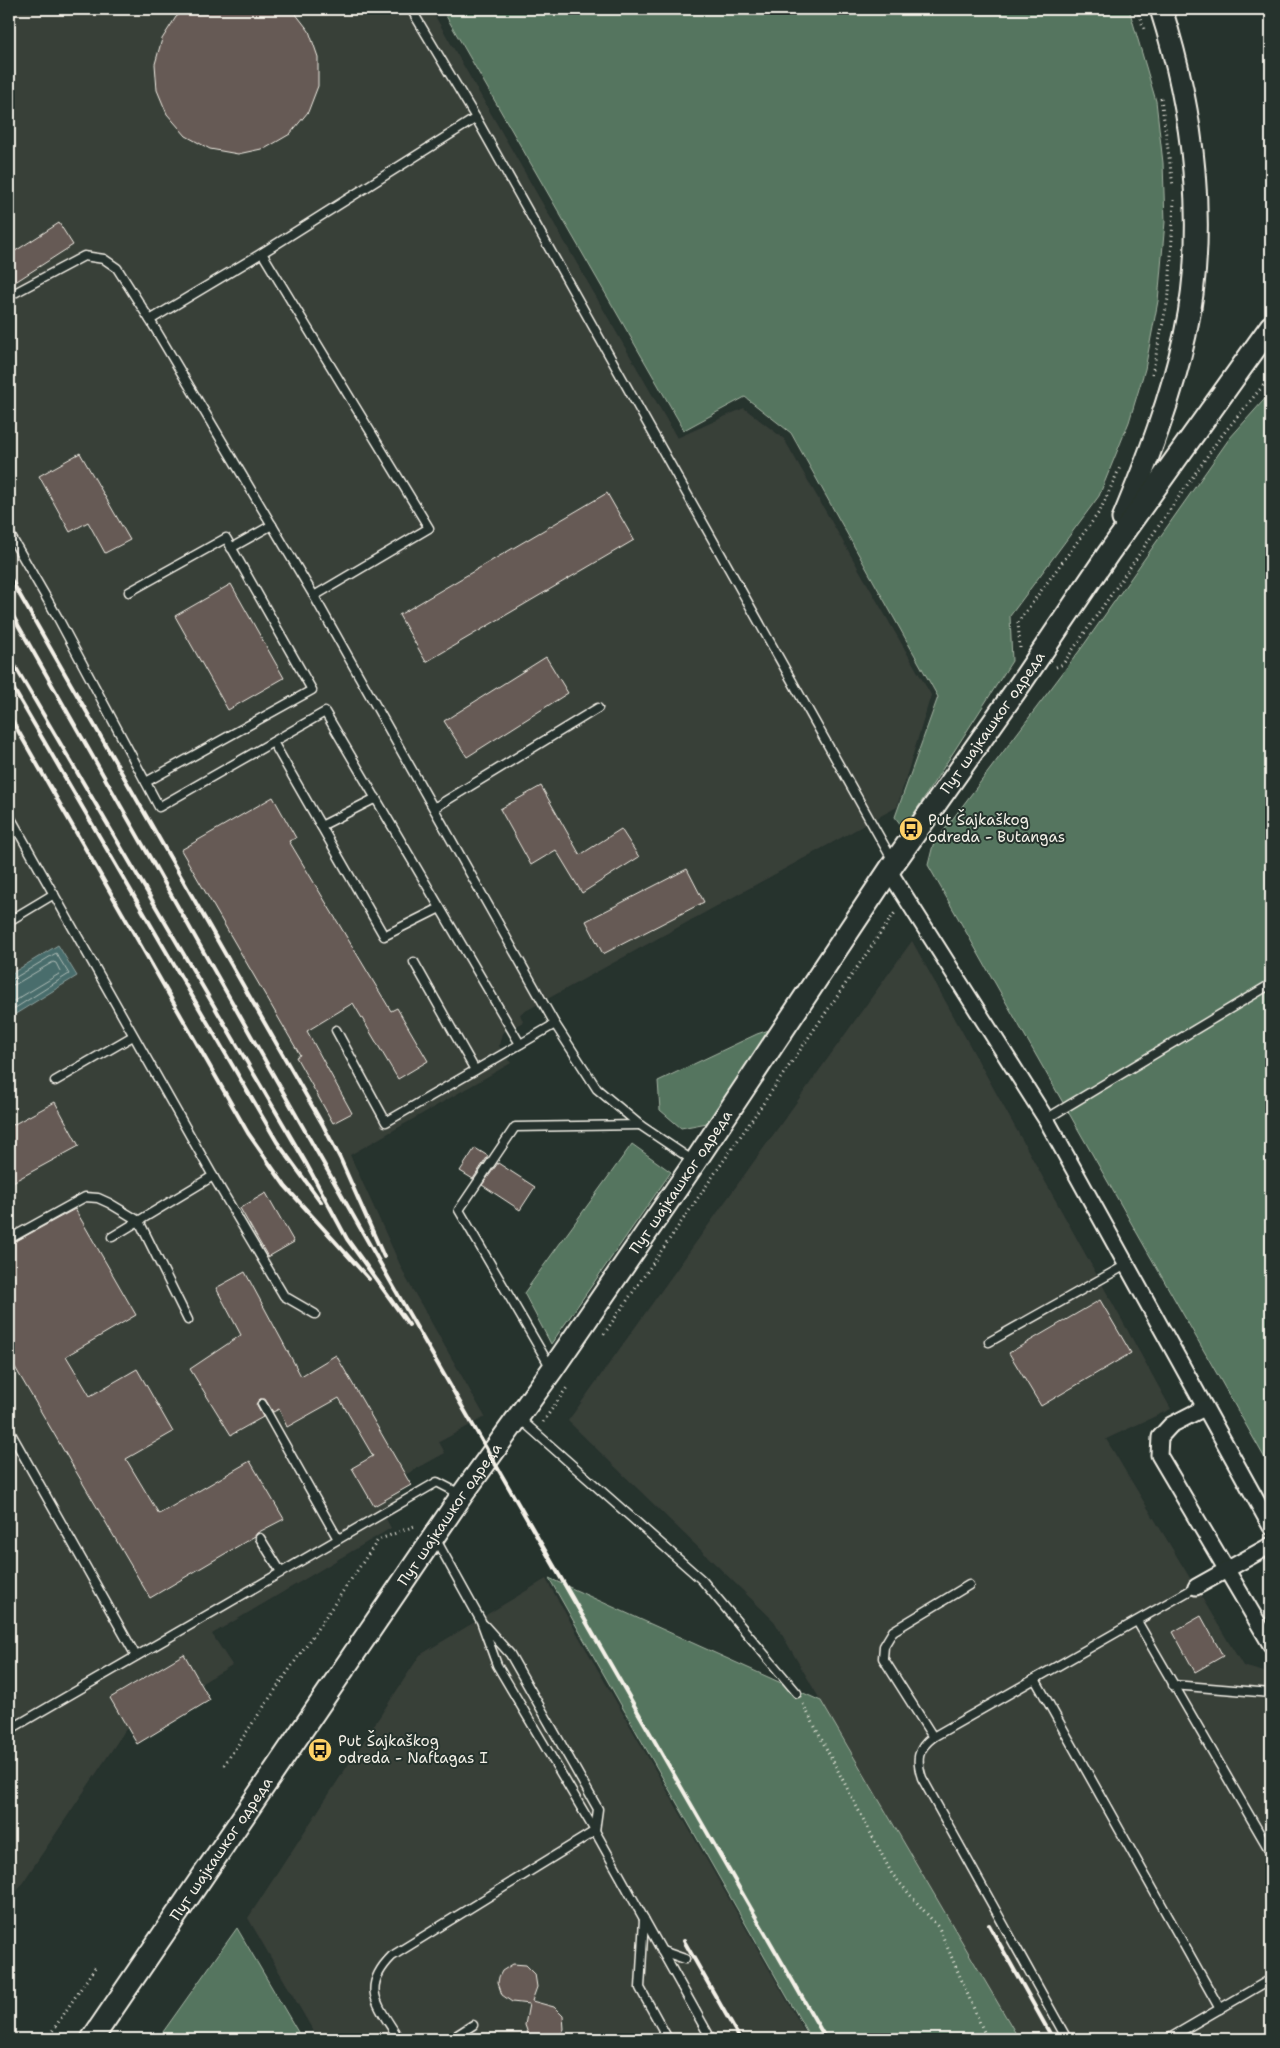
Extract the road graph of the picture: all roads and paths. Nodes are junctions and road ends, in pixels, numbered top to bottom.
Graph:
1 (411, 9) edge
2 (1137, 9) edge
3 (1161, 9) edge
4 (1268, 9) edge
5 (1271, 12) edge
6 (1146, 36) dead end
7 (1160, 91) dead end
8 (476, 118) junction
9 (262, 253) junction
10 (9, 296) edge
11 (150, 320) junction
12 (1271, 326) edge
13 (1271, 376) edge
14 (1151, 379) dead end
15 (1122, 463) dead end
16 (272, 525) junction
17 (9, 533) edge
18 (232, 548) junction
19 (1108, 554) junction
20 (129, 592) dead end
21 (314, 596) junction
22 (1055, 668) dead end
23 (1021, 683) junction
24 (598, 708) dead end
25 (273, 742) junction
26 (146, 782) junction
27 (376, 798) junction
28 (434, 808) junction
29 (9, 815) edge
30 (321, 826) junction
31 (892, 867) junction
32 (54, 894) junction
33 (906, 897) junction
34 (440, 908) junction
35 (9, 921) edge
36 (414, 962) dead end
37 (1271, 984) edge
38 (556, 1024) junction
39 (336, 1030) dead end
40 (133, 1036) junction
41 (520, 1044) junction
42 (475, 1070) junction
43 (55, 1081) dead end
44 (1046, 1119) junction
45 (640, 1124) junction
46 (695, 1162) junction
47 (213, 1176) junction
48 (138, 1221) junction
49 (112, 1237) dead end
50 (9, 1239) edge
51 (1126, 1265) junction
52 (315, 1314) dead end
53 (188, 1320) dead end
54 (603, 1335) dead end
55 (989, 1342) dead end
56 (552, 1370) junction
57 (569, 1384) dead end
58 (262, 1404) dead end
59 (1204, 1408) junction
60 (518, 1417) junction
61 (9, 1430) edge
62 (535, 1433) junction
63 (462, 1495) junction
64 (1271, 1527) edge
65 (426, 1530) junction
66 (260, 1538) dead end
67 (338, 1539) junction
68 (1271, 1545) edge
69 (1228, 1569) junction
70 (281, 1572) junction
71 (970, 1586) dead end
72 (1196, 1588) joint
73 (1137, 1621) junction
74 (481, 1622) junction
75 (1271, 1645) edge
76 (136, 1656) junction
77 (1035, 1679) junction
78 (1172, 1686) junction
79 (1271, 1693) edge
80 (797, 1694) joint
81 (9, 1730) edge
82 (933, 1737) junction
83 (224, 1765) dead end
84 (595, 1831) junction
85 (1271, 1854) edge
86 (644, 1919) junction
87 (662, 1951) junction
88 (686, 1959) dead end
89 (96, 1966) dead end
90 (1271, 1979) edge
91 (1220, 2009) junction
92 (473, 2025) dead end
93 (48, 2039) edge
94 (92, 2039) edge
95 (399, 2039) edge
96 (451, 2039) edge
97 (668, 2039) edge
98 (711, 2039) edge
99 (987, 2039) edge
100 (1067, 2039) edge
101 (1168, 2039) edge

1 - 8 lane
2 - 6 path
3 - 19 street
4 - 5 path
7 - 14 path
8 - 9 lane
8 - 31 lane
9 - 11 lane
9 - 21 lane
10 - 11 lane
11 - 16 lane
12 - 19 street, Пут шајкашког одреда
13 - 22 path
15 - 23 path
16 - 18 lane
16 - 21 lane
17 - 26 lane
18 - 20 lane
18 - 26 lane
19 - 23 street, Пут шајкашког одреда
21 - 28 lane
23 - 31 street, Пут шајкашког одреда
24 - 28 lane
25 - 26 lane
25 - 27 lane
25 - 30 lane
27 - 30 lane
27 - 34 lane
28 - 38 lane
29 - 32 lane
30 - 34 lane
31 - 33 street
31 - 46 street, Пут шајкашког одреда
32 - 35 lane
32 - 40 lane
33 - 44 street
33 - 54 path
34 - 41 lane
36 - 42 lane
37 - 44 lane
38 - 41 lane
38 - 45 lane
39 - 42 lane
40 - 43 lane
40 - 47 lane
41 - 42 lane
44 - 51 street
45 - 46 lane
45 - 56 lane
46 - 56 street, Пут шајкашког одреда
47 - 48 lane
47 - 52 lane
48 - 49 lane
48 - 50 lane
48 - 53 lane
51 - 55 lane
51 - 59 street
56 - 60 street, Пут шајкашког одреда
57 - 62 path
58 - 67 lane
59 - 64 street
59 - 69 street
60 - 62 lane
60 - 63 street, Пут шајкашког одреда
61 - 76 lane
62 - 80 lane
63 - 65 street, Пут шајкашког одреда
63 - 67 lane
65 - 74 lane
65 - 83 path
65 - 94 street, Пут шајкашког одреда
66 - 70 lane
67 - 70 lane
68 - 69 street
69 - 72 street
69 - 75 street
70 - 76 lane
71 - 82 lane
72 - 73 lane
73 - 77 lane
73 - 78 lane
74 - 84 lane
74 - 84 lane
76 - 81 lane
77 - 82 lane
77 - 91 lane
78 - 79 lane
78 - 85 lane
80 - 99 path
82 - 100 lane
84 - 86 lane
84 - 95 lane
86 - 87 lane
86 - 97 lane
87 - 88 lane
87 - 98 lane
89 - 93 path
90 - 91 lane
91 - 101 lane
92 - 96 lane

